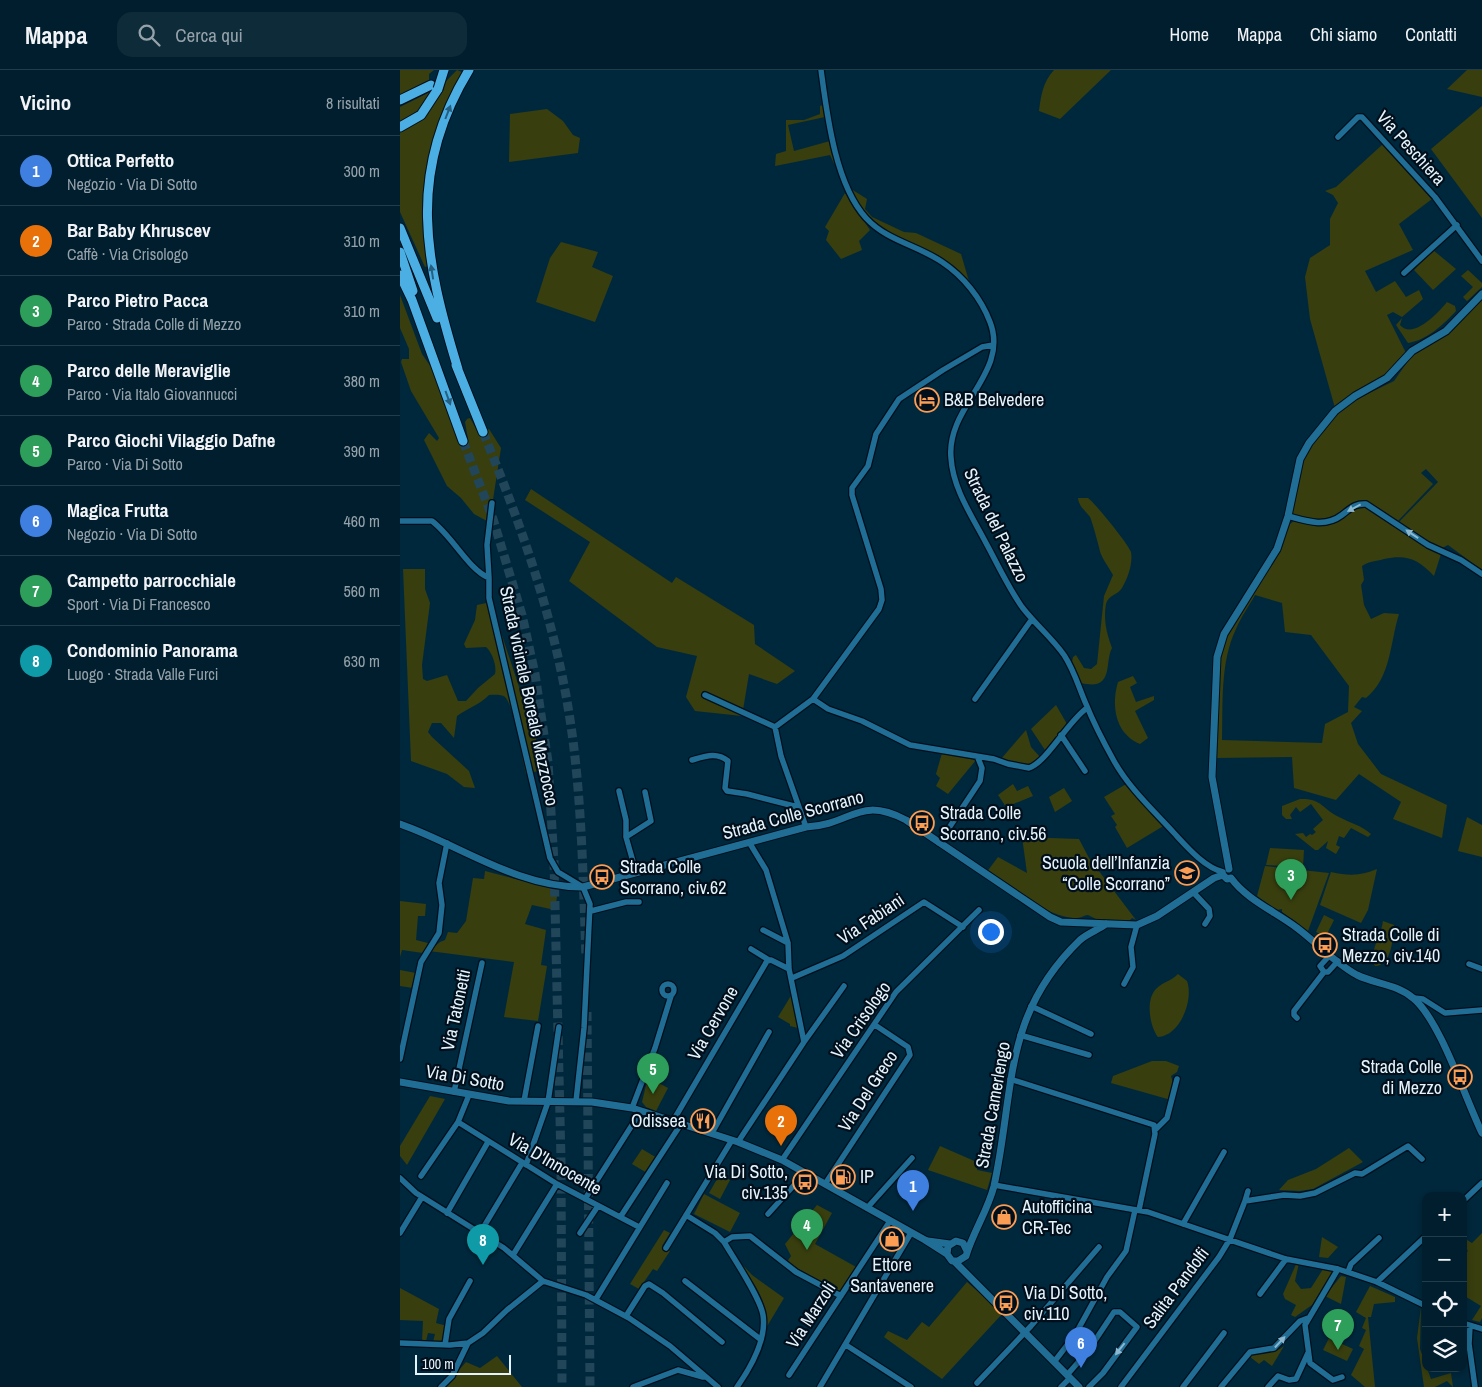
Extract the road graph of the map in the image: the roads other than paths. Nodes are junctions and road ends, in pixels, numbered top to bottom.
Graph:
1 (444, 70) edge
2 (469, 70) edge
3 (821, 70) edge
4 (434, 87) junction
5 (400, 100) edge
6 (400, 126) edge
7 (1338, 137) dead end
8 (1457, 225) junction
9 (400, 228) edge
10 (400, 252) edge
11 (1482, 261) edge
12 (1404, 273) dead end
13 (400, 275) edge
14 (1482, 294) edge
15 (993, 344) junction
16 (433, 356) junction
17 (458, 369) junction
18 (483, 432) tunnel mouth
19 (464, 441) tunnel mouth
20 (492, 503) dead end
21 (1288, 516) junction
22 (400, 521) edge
23 (1482, 574) edge
24 (489, 578) junction
25 (1032, 619) junction
26 (705, 695) dead end
27 (813, 699) junction
28 (975, 699) dead end
29 (1088, 708) junction
30 (775, 727) junction
31 (1061, 735) junction
32 (978, 758) junction
33 (692, 760) dead end
34 (1085, 771) dead end
35 (619, 791) dead end
36 (645, 792) dead end
37 (798, 807) junction
38 (400, 824) edge
39 (806, 827) junction
40 (626, 837) junction
41 (750, 842) junction
42 (448, 843) junction
43 (939, 843) junction
44 (1225, 871) junction
45 (636, 872) junction
46 (583, 887) junction
47 (1193, 892) junction
48 (639, 902) dead end
49 (979, 910) dead end
50 (591, 911) junction
51 (1106, 924) junction
52 (1205, 924) dead end
53 (1137, 925) junction
54 (963, 927) junction
55 (763, 930) dead end
56 (788, 943) junction
57 (751, 949) dead end
58 (1330, 955) junction
59 (769, 960) junction
60 (1338, 961) junction
61 (482, 963) dead end
62 (1469, 964) dead end
63 (789, 969) junction
64 (1482, 969) edge
65 (1324, 972) junction
66 (792, 978) junction
67 (1124, 984) dead end
68 (844, 986) dead end
69 (670, 996) dead end
70 (1414, 998) junction
71 (1031, 1006) junction
72 (1482, 1010) edge
73 (1297, 1018) dead end
74 (874, 1025) junction
75 (538, 1026) dead end
76 (559, 1027) dead end
77 (769, 1032) dead end
78 (1091, 1034) dead end
79 (1020, 1035) junction
80 (804, 1042) junction
81 (1089, 1055) dead end
82 (400, 1059) edge
83 (1178, 1079) dead end
84 (1010, 1080) junction
85 (400, 1082) edge
86 (454, 1092) junction
87 (469, 1095) junction
88 (524, 1101) junction
89 (576, 1101) junction
90 (548, 1102) junction
91 (632, 1108) junction
92 (640, 1111) junction
93 (673, 1121) junction
94 (458, 1122) junction
95 (681, 1124) junction
96 (1156, 1130) junction
97 (1482, 1132) edge
98 (712, 1133) junction
99 (735, 1141) junction
100 (488, 1142) junction
101 (1224, 1152) dead end
102 (912, 1158) dead end
103 (1422, 1159) dead end
104 (782, 1160) junction
105 (524, 1164) junction
106 (805, 1173) junction
107 (421, 1176) dead end
108 (401, 1182) edge
109 (667, 1183) dead end
110 (1482, 1183) edge
111 (557, 1184) junction
112 (825, 1184) junction
113 (994, 1185) junction
114 (1248, 1191) dead end
115 (1467, 1196) edge
116 (422, 1197) junction
117 (585, 1199) junction
118 (1245, 1202) junction
119 (598, 1206) junction
120 (867, 1208) junction
121 (1137, 1210) junction
122 (447, 1213) junction
123 (768, 1214) dead end
124 (686, 1215) junction
125 (621, 1216) junction
126 (890, 1221) junction
127 (1183, 1224) junction
128 (639, 1227) junction
129 (400, 1233) edge
130 (480, 1233) junction
131 (580, 1233) dead end
132 (911, 1233) junction
133 (973, 1234) junction
134 (1425, 1237) edge
135 (1379, 1238) dead end
136 (1230, 1239) junction
137 (924, 1240) junction
138 (959, 1241) junction
139 (724, 1242) junction
140 (950, 1244) junction
141 (1099, 1247) dead end
142 (666, 1248) dead end
143 (947, 1254) junction
144 (966, 1254) junction
145 (513, 1255) junction
146 (1286, 1259) junction
147 (955, 1262) junction
148 (1338, 1269) junction
149 (1348, 1272) junction
150 (972, 1278) junction
151 (470, 1280) dead end
152 (544, 1281) junction
153 (685, 1281) dead end
154 (1377, 1282) junction
155 (1260, 1294) dead end
156 (841, 1296) junction
157 (596, 1299) junction
158 (1422, 1304) edge
159 (626, 1316) junction
160 (1308, 1318) junction
161 (1467, 1325) edge
162 (1470, 1326) junction
163 (1482, 1329) edge
164 (1025, 1332) junction
165 (1224, 1333) dead end
166 (760, 1339) junction
167 (722, 1342) dead end
168 (400, 1343) edge
169 (468, 1343) junction
170 (444, 1345) junction
171 (846, 1345) junction
172 (1308, 1352) junction
173 (1054, 1362) junction
174 (789, 1375) dead end
175 (1068, 1376) junction
176 (706, 1377) junction
177 (1342, 1377) dead end
178 (977, 1383) dead end
179 (442, 1387) edge
180 (633, 1387) edge
181 (718, 1387) edge
182 (737, 1387) edge
183 (820, 1387) edge
184 (911, 1387) edge
185 (1061, 1387) edge
186 (1079, 1387) edge
187 (1089, 1387) edge
188 (1121, 1387) edge
189 (1182, 1387) edge
190 (1221, 1387) edge
191 (1268, 1387) edge
192 (1475, 1387) edge

1 - 4 highway, bridge
17 -> 2 highway
3 - 15 street, Strada del Palazzo
4 - 5 highway
4 - 6 highway
7 - 8 street, Via Peschiera
8 - 11 street, Via Peschiera
8 - 12 street
9 - 17 highway
10 - 16 highway
13 - 16 highway
14 - 21 street
15 - 25 street, Strada del Palazzo
15 - 27 street
16 -> 19 highway
17 - 18 highway
20 - 24 street
23 -> 21 street
21 - 44 street
22 - 24 street, Strada vicinale Boreale Mazzocco
24 - 46 street, Strada vicinale Boreale Mazzocco
25 - 28 street
25 - 29 street, Strada del Palazzo
26 - 30 street
27 - 30 street
27 - 32 street
29 - 31 street
29 - 44 street, Strada del Palazzo
30 - 37 street
31 - 32 street
31 - 34 street
32 - 43 street
33 - 37 street
35 - 40 street
36 - 40 street
37 - 39 street
38 - 42 street, Strada Colle Scorrano
39 - 41 street, Strada Colle Scorrano
39 - 43 street, Strada Colle Scorrano
40 - 45 street
41 - 45 street, Strada Colle Scorrano
41 - 56 street
42 - 46 street, Strada Colle Scorrano
42 - 82 street
43 - 51 street, Strada Colle Scorrano
44 - 47 street, Strada Colle Scorrano
44 - 58 street
45 - 46 street, Strada Colle Scorrano
46 - 50 street
47 - 52 street
47 - 53 street, Strada Colle Scorrano
48 - 50 street
49 - 54 street, Via Crisologo
50 - 89 street
51 - 53 street, Strada Colle Scorrano
51 - 71 street, Strada Camerlengo
53 - 67 street
54 - 66 street, Via Fabiani
54 - 74 street, Via Crisologo
55 - 56 street
56 - 63 street
57 - 59 street
58 - 60 street
58 - 65 street
59 - 63 street
59 - 93 street, Via Cervone
60 - 65 street
60 - 70 street
61 - 86 street, Via Tatonetti
62 - 64 street
63 - 66 street
65 - 73 street
66 - 80 street
68 - 80 street
69 - 91 street
70 - 72 street
70 - 97 street
71 - 78 street
71 - 79 street, Strada Camerlengo
74 - 104 street, Via Crisologo
74 - 112 street, Via Del Greco
75 - 88 street, Via Di Sotto
76 - 90 street
77 - 98 street
79 - 81 street
79 - 84 street, Strada Camerlengo
80 - 99 street
83 - 96 street
84 - 96 street
84 - 113 street, Strada Camerlengo
85 - 86 street, Via Di Sotto
86 - 87 street, Via Di Sotto
87 - 88 street, Via Di Sotto
87 - 94 street
88 - 90 street, Via Di Sotto
89 - 90 street, Via Di Sotto
89 - 91 street, Via Di Sotto
90 - 105 street
91 - 92 street, Via Di Sotto
92 - 93 street, Via Di Sotto
92 - 117 street
93 - 95 street, Via Di Sotto
94 - 100 street, Via D'Innocente
94 - 107 street
95 - 98 street, Via Di Sotto
95 - 125 street
96 - 121 street
98 - 99 street, Via Di Sotto
99 - 104 street, Via Di Sotto
99 - 124 street
100 - 105 street, Via D'Innocente
100 - 122 street
101 - 127 street
102 - 120 street
103 - 118 street
104 - 106 street, Via Di Sotto
105 - 111 street, Via D'Innocente
105 - 130 street
106 - 112 street, Via Di Sotto
106 - 123 street
108 - 116 street
109 - 128 street
110 - 115 street
111 - 117 street, Via D'Innocente
111 - 145 street
112 - 120 street, Via Di Sotto
113 - 121 street
113 - 133 street, Strada Camerlengo
114 - 118 street, Salita Pandolfi
116 - 122 street
116 - 129 street
117 - 119 street, Via D'Innocente
118 - 136 street, Salita Pandolfi
119 - 125 street, Via D'Innocente
119 - 131 street
120 - 126 street, Via Di Sotto
121 - 127 street
121 - 173 street
122 - 130 street
124 - 139 street
124 - 142 street
125 - 128 street, Via D'Innocente
126 - 132 street, Via Di Sotto
126 - 156 street, Via Marzoli
127 - 136 street
128 - 157 street
130 - 145 street
132 - 137 street, Via Di Sotto
132 - 171 street
133 - 138 street
133 - 144 street, Strada Camerlengo
134 - 154 street
135 - 149 street
136 - 146 street
136 - 188 street, Salita Pandolfi
137 - 140 street, Via Di Sotto
137 - 143 street, Via Di Sotto
138 - 140 street
138 - 144 street
139 - 156 street
139 - 166 street
140 - 143 street
141 - 164 street
143 - 147 street
144 - 147 street
144 - 150 street
145 - 152 street
146 - 148 street
146 - 155 street
147 - 150 street
148 - 149 street
148 - 160 street
149 - 154 street
150 - 164 street
151 - 170 street
152 - 157 street
152 - 169 street
153 - 166 street
154 - 158 street
156 - 174 street, Via Marzoli
157 - 159 street
159 - 167 street
159 - 176 street
160 - 172 street
190 -> 160 street
161 - 162 street
162 - 163 street
162 - 192 street
164 - 173 street
164 - 178 street
165 - 189 street
166 - 182 street
168 - 170 street
169 - 170 street
169 - 179 street
171 - 183 street
171 - 184 street
172 - 177 street
172 - 191 street
173 - 175 street
175 - 185 street
175 - 186 street
175 -> 187 street
176 - 180 street
176 - 181 street

